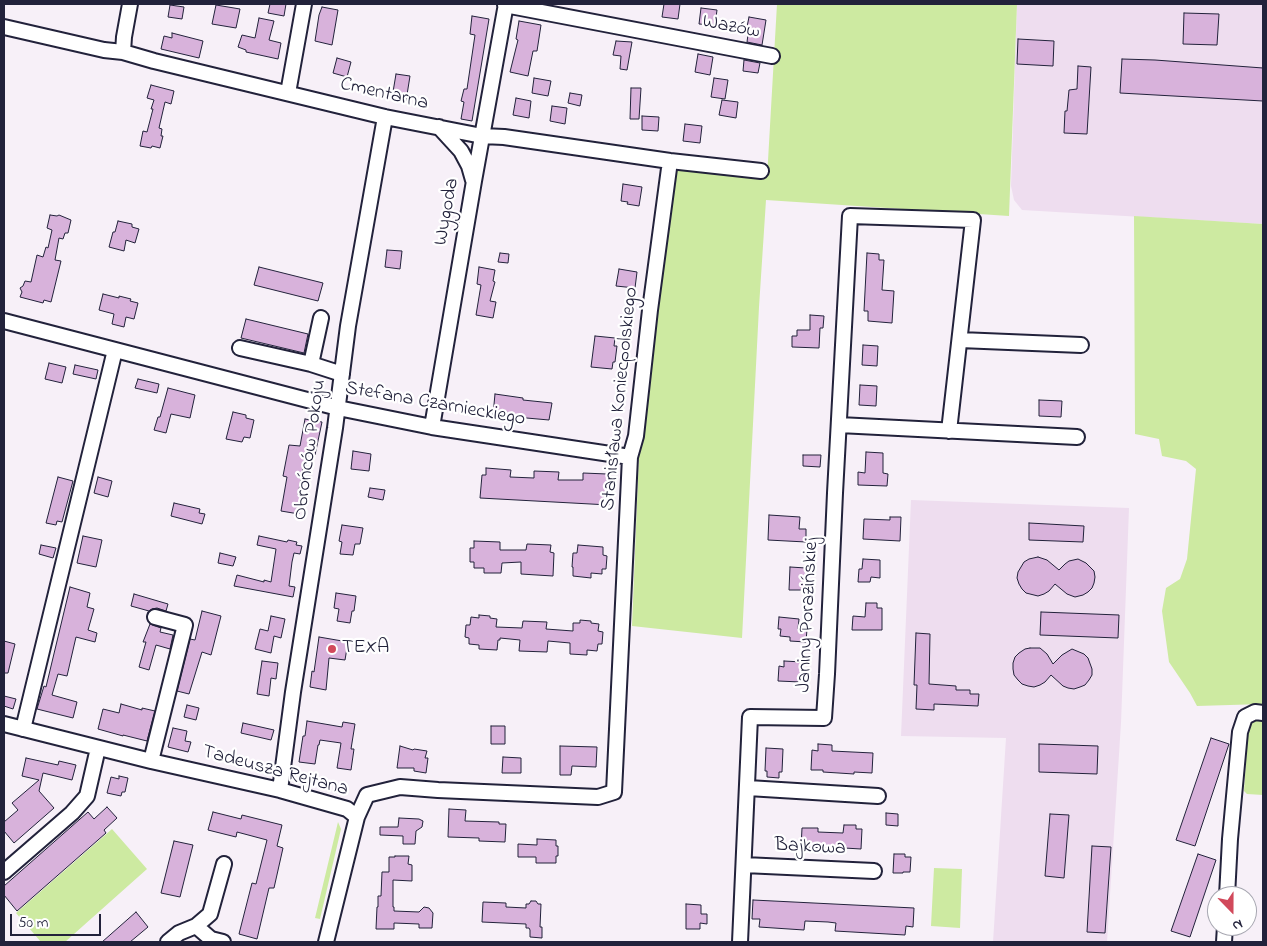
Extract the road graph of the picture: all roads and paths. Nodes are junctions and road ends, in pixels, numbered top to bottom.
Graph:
1 (130, 4) edge
2 (304, 4) edge
3 (505, 4) edge
4 (4, 27) edge
5 (123, 52) junction
6 (772, 56) dead end
7 (288, 93) junction
8 (385, 117) junction
9 (439, 128) junction
10 (482, 136) junction
11 (670, 161) junction
12 (761, 171) dead end
13 (474, 181) junction
14 (321, 318) dead end
15 (4, 320) edge
16 (960, 340) junction
17 (1081, 345) dead end
18 (240, 348) dead end
19 (115, 350) junction
20 (311, 364) junction
21 (342, 374) junction
22 (338, 408) junction
23 (839, 425) junction
24 (432, 427) junction
25 (949, 430) junction
26 (1077, 437) dead end
27 (630, 457) junction
28 (155, 617) dead end
29 (1263, 712) edge
30 (4, 724) edge
31 (23, 729) junction
32 (98, 748) junction
33 (151, 761) junction
34 (748, 788) junction
35 (280, 790) junction
36 (614, 792) joint
37 (878, 796) dead end
38 (356, 817) junction
39 (224, 864) dead end
40 (744, 865) junction
41 (874, 871) dead end
42 (4, 872) edge
43 (1228, 886) edge
44 (196, 926) junction
45 (168, 942) edge
46 (223, 942) edge
47 (326, 942) edge
48 (740, 942) edge

1 - 5 street
2 - 7 street
3 - 6 street, Wazów
3 - 10 street, Wygoda
4 - 5 street, Cmentarna
5 - 7 street, Cmentarna
7 - 8 street, Cmentarna
8 - 9 street, Cmentarna
8 - 21 street, Obrońców Pokoju
9 - 10 street, Cmentarna
9 - 13 street
10 - 11 street, Cmentarna
10 - 13 street, Wygoda
11 - 12 street, Cmentarna
11 - 27 street, Stanisława Koniecpolskiego
13 - 24 street, Wygoda
14 - 20 street
15 - 19 street, Stefana Czarnieckiego
16 - 17 street
16 - 23 street, Janiny Porazińskiej
16 - 25 street
18 - 20 street
19 - 22 street, Stefana Czarnieckiego
19 - 31 street
20 - 21 street
21 - 22 street, Obrońców Pokoju
22 - 24 street, Stefana Czarnieckiego
22 - 35 street, Obrońców Pokoju
23 - 25 street
23 - 34 street, Janiny Porazińskiej
24 - 27 street, Stefana Czarnieckiego
25 - 26 street
27 - 36 street, Stanisława Koniecpolskiego
28 - 33 street
29 - 43 street
30 - 31 street, Tadeusza Rejtana
31 - 32 street, Tadeusza Rejtana
32 - 33 street, Tadeusza Rejtana
32 - 42 street
33 - 35 street, Tadeusza Rejtana
34 - 37 street
34 - 40 street, Janiny Porazińskiej
35 - 38 street, Tadeusza Rejtana
36 - 38 street, Tadeusza Rejtana
38 - 47 street
39 - 44 street
40 - 41 street, Bajkowa
40 - 48 street, Janiny Porazińskiej
44 - 45 street
44 - 46 street

